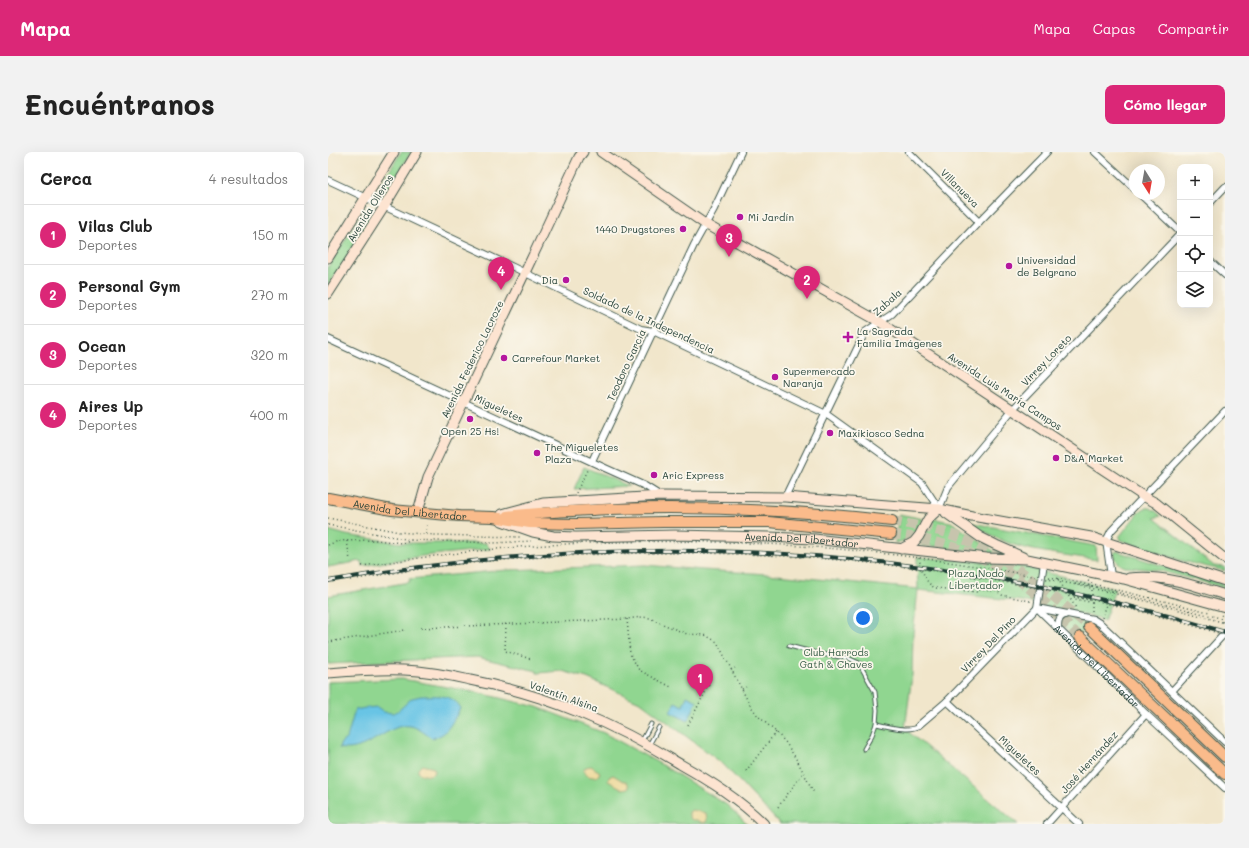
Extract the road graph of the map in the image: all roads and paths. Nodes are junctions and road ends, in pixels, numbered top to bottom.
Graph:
1 (394, 152) edge
2 (417, 152) edge
3 (583, 152) edge
4 (601, 152) edge
5 (742, 152) edge
6 (909, 152) edge
7 (1047, 152) edge
8 (1095, 152) edge
9 (328, 180) edge
10 (1129, 183) edge
11 (1225, 187) edge
12 (365, 198) junction
13 (1146, 200) edge
14 (1213, 200) edge
15 (384, 207) junction
16 (979, 222) junction
17 (705, 224) junction
18 (1177, 230) edge
19 (1177, 236) edge
20 (328, 258) edge
21 (1213, 264) edge
22 (525, 273) junction
23 (1225, 275) edge
24 (328, 294) edge
25 (880, 322) junction
26 (653, 331) junction
27 (328, 339) edge
28 (463, 402) junction
29 (1013, 409) junction
30 (1225, 411) edge
31 (826, 414) junction
32 (592, 461) junction
33 (660, 496) junction
34 (1144, 496) junction
35 (785, 497) junction
36 (328, 498) edge
37 (572, 500) junction
38 (939, 509) junction
39 (418, 512) junction
40 (493, 517) junction
41 (328, 518) edge
42 (892, 521) tunnel mouth
43 (328, 525) edge
44 (891, 534) tunnel mouth
45 (401, 535) dead end
46 (525, 537) dead end
47 (400, 539) junction
48 (411, 540) junction
49 (347, 541) junction
50 (531, 541) dead end
51 (1106, 541) junction
52 (328, 545) edge
53 (901, 549) junction
54 (918, 551) junction
55 (1027, 559) junction
56 (1225, 559) edge
57 (350, 560) dead end
58 (1044, 563) junction
59 (362, 566) dead end
60 (1034, 574) dead end
61 (1042, 576) junction
62 (1111, 576) junction
63 (1124, 578) junction
64 (350, 580) dead end
65 (1058, 580) junction
66 (1225, 580) edge
67 (1076, 584) junction
68 (1092, 585) junction
69 (1112, 591) junction
70 (1225, 595) edge
71 (1039, 597) junction
72 (1075, 597) junction
73 (1225, 607) edge
74 (1037, 608) junction
75 (1070, 612) junction
76 (1092, 614) junction
77 (1225, 618) edge
78 (627, 619) junction
79 (1097, 622) junction
80 (506, 624) junction
81 (1225, 624) edge
82 (421, 628) dead end
83 (1058, 628) junction
84 (405, 630) dead end
85 (1225, 634) edge
86 (1080, 637) tunnel mouth
87 (328, 642) edge
88 (789, 646) dead end
89 (531, 659) dead end
90 (735, 668) dead end
91 (731, 670) junction
92 (328, 673) edge
93 (689, 675) dead end
94 (746, 687) dead end
95 (673, 688) dead end
96 (742, 689) junction
97 (1172, 691) junction
98 (947, 701) junction
99 (1146, 714) junction
100 (651, 724) dead end
101 (876, 724) junction
102 (919, 725) joint
103 (688, 726) dead end
104 (659, 727) dead end
105 (776, 732) junction
106 (1225, 742) edge
107 (646, 743) junction
108 (864, 749) dead end
109 (1225, 757) edge
110 (746, 771) dead end
111 (803, 773) junction
112 (1225, 774) edge
113 (1225, 788) edge
114 (814, 792) dead end
115 (778, 807) dead end
116 (1062, 808) junction
117 (764, 824) edge
118 (1047, 824) edge
119 (1079, 824) edge

1 - 12 main road, Avenida Olleros
2 - 15 main road, Avenida Olleros
3 - 22 main road, Avenida Federico Lacroze
4 - 17 main road, Avenida Luis María Campos
5 - 17 street, Teodoro García
6 - 16 street, Villanueva
7 - 16 street, Zabala
8 - 10 street
9 - 12 street, Soldado de la Independencia
11 - 14 street
12 - 15 street, Soldado de la Independencia
12 - 20 main road, Avenida Olleros
13 - 18 street
15 - 22 street, Soldado de la Independencia
15 - 24 main road, Avenida Olleros
16 - 25 street, Zabala
17 - 25 main road, Avenida Luis María Campos
17 - 26 street, Teodoro García
19 - 29 street, Virrey Loreto
21 - 23 street
22 - 26 street, Soldado de la Independencia
22 - 28 main road, Avenida Federico Lacroze
25 - 29 main road, Avenida Luis María Campos
25 - 31 street, Zabala
26 - 31 street, Soldado de la Independencia
26 - 32 street, Teodoro García
27 - 28 street, Migueletes
28 - 32 street, Migueletes
28 - 39 main road, Avenida Federico Lacroze
29 - 34 main road, Avenida Luis María Campos
29 - 38 street, Virrey Loreto
30 - 34 street
31 - 35 street, Zabala
31 - 38 street, Soldado de la Independencia
32 - 33 street, Migueletes
32 - 37 path
33 - 35 main road, Avenida Del Libertador
33 - 37 main road, Avenida Del Libertador
34 - 51 street
34 - 56 main road, Avenida Luis María Campos
35 - 38 main road, Avenida Del Libertador
36 - 39 main road, Avenida Del Libertador
37 - 40 main road, Avenida Del Libertador
38 - 51 main road, Avenida Del Libertador
38 - 53 main road
38 - 55 main road
39 - 40 main road, Avenida Del Libertador
40 - 42 main road, Avenida Del Libertador
40 - 44 main road, Avenida Del Libertador
40 - 53 main road, Avenida Del Libertador
41 - 46 path
43 - 47 path
45 - 47 path
47 - 48 path
48 - 49 path
48 - 50 path
49 - 52 path
49 - 57 path
51 - 62 street
51 - 66 main road, Avenida Del Libertador
53 - 54 main road, Avenida Del Libertador
54 - 55 main road, Avenida Del Libertador
54 - 71 path
55 - 58 main road, Avenida Del Libertador
58 - 61 street
58 - 62 main road, Avenida Del Libertador
59 - 67 path, bridge
60 - 61 path
61 - 65 path
61 - 71 street
62 - 63 main road, Avenida Del Libertador
63 - 70 main road
63 - 73 main road
64 - 72 path, bridge
65 - 68 path
65 - 75 path
67 - 67 path
67 - 81 path, bridge
68 - 69 path
68 - 76 path
69 - 77 path
69 - 79 path
69 - 81 path
71 - 74 street
72 - 72 path
72 - 85 path, bridge
74 - 75 street, Avenida Del Libertador
74 - 83 street, Avenida Del Libertador
74 - 98 street, Virrey Del Pino
75 - 79 street, Avenida Del Libertador
75 - 83 street
76 - 79 path
76 - 79 path
78 - 80 path
78 - 91 path
78 - 95 path
79 - 97 street, Avenida Del Libertador
79 - 109 main road
80 - 82 path
80 - 89 path
83 - 99 street, Avenida Del Libertador
84 - 87 path
85 - 97 street
86 - 112 main road, Avenida Del Libertador
88 - 101 lane
90 - 91 path
91 - 96 path
92 - 107 main road, Valentín Alsina
93 - 103 path
94 - 96 path
96 - 105 path
97 - 106 street, Avenida Del Libertador
98 - 102 street, Virrey Del Pino
98 - 116 street, Migueletes
99 - 113 street, Avenida Del Libertador
99 - 116 street, José Hernández
100 - 107 lane
101 - 102 lane
101 - 108 lane
104 - 107 lane
105 - 110 path
105 - 111 path
107 - 117 main road, Valentín Alsina
111 - 114 path
111 - 115 path
116 - 118 street, José Hernández
116 - 119 street, Migueletes

